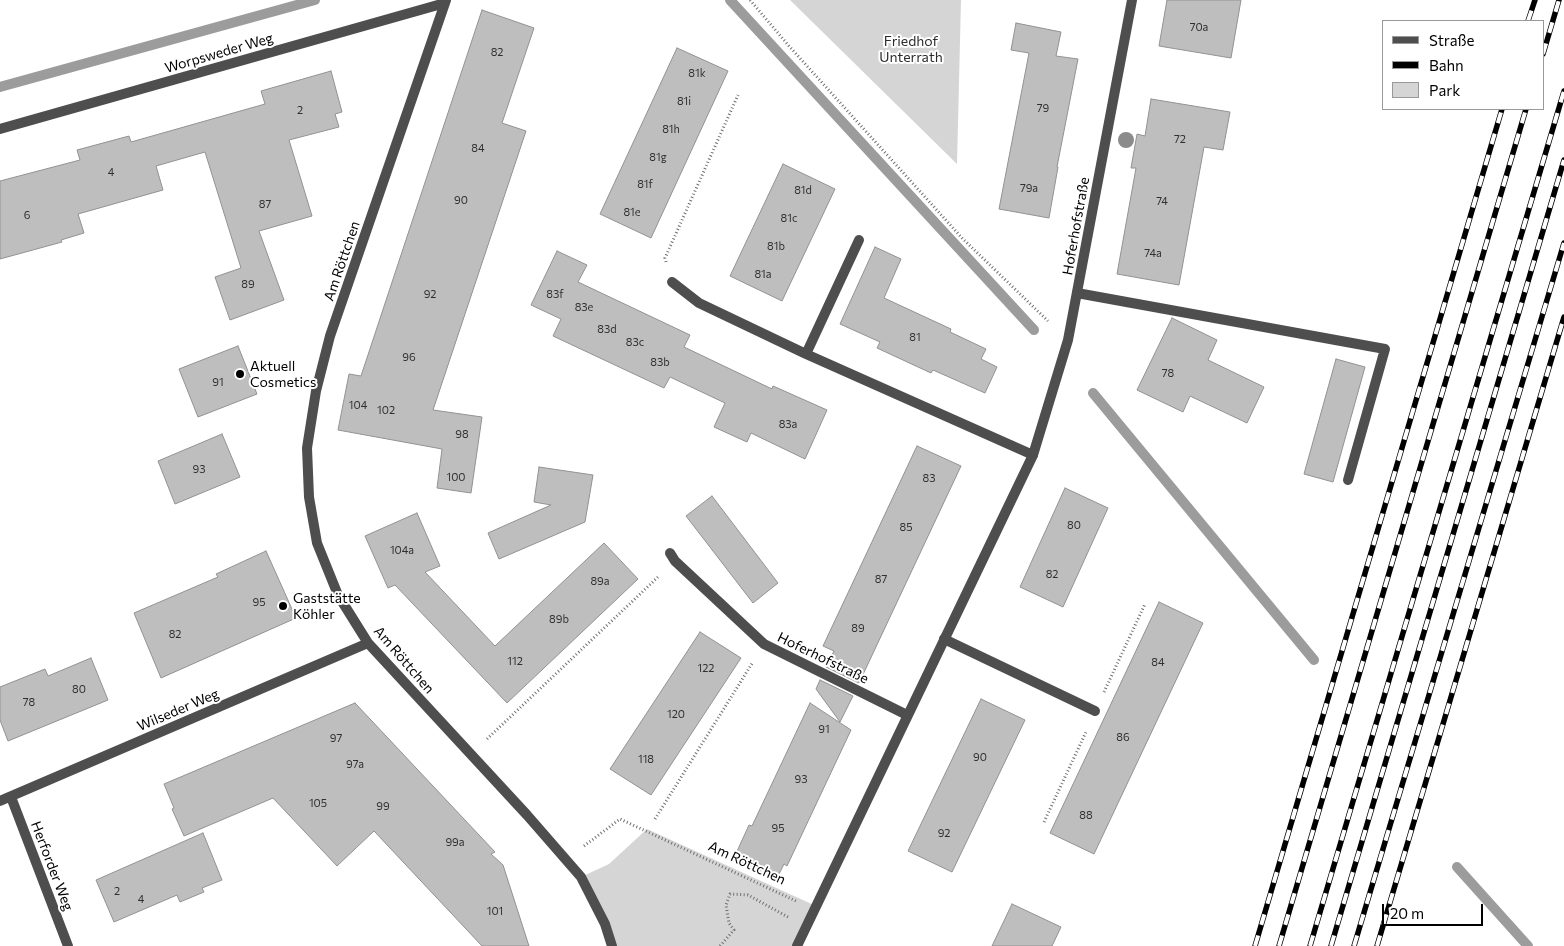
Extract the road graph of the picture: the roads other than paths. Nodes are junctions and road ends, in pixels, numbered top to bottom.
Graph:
1 (1132, 0) edge
2 (445, 1) edge
3 (0, 129) edge
4 (859, 240) dead end
5 (672, 282) road end
6 (1077, 293) junction
7 (806, 354) junction
8 (1033, 454) junction
9 (1348, 480) dead end
10 (672, 557) road end
11 (944, 639) junction
12 (368, 643) junction
13 (1096, 711) dead end
14 (907, 715) junction
15 (11, 797) junction
16 (0, 801) edge
17 (68, 946) edge
18 (612, 946) edge
19 (797, 946) edge

1 - 6 street, Hoferhofstraße
2 - 3 street, Worpsweder Weg
2 - 12 street, Am Röttchen
4 - 7 street
5 - 7 street
6 - 8 street, Hoferhofstraße
6 - 9 street
7 - 8 street
8 - 11 street, Hoferhofstraße
10 - 14 street, Hoferhofstraße
11 - 13 street
11 - 14 street, Hoferhofstraße
12 - 15 street, Wilseder Weg
12 - 18 street, Am Röttchen
14 - 19 street, Hoferhofstraße
15 - 16 street, Wilseder Weg
15 - 17 street, Herforder Weg

